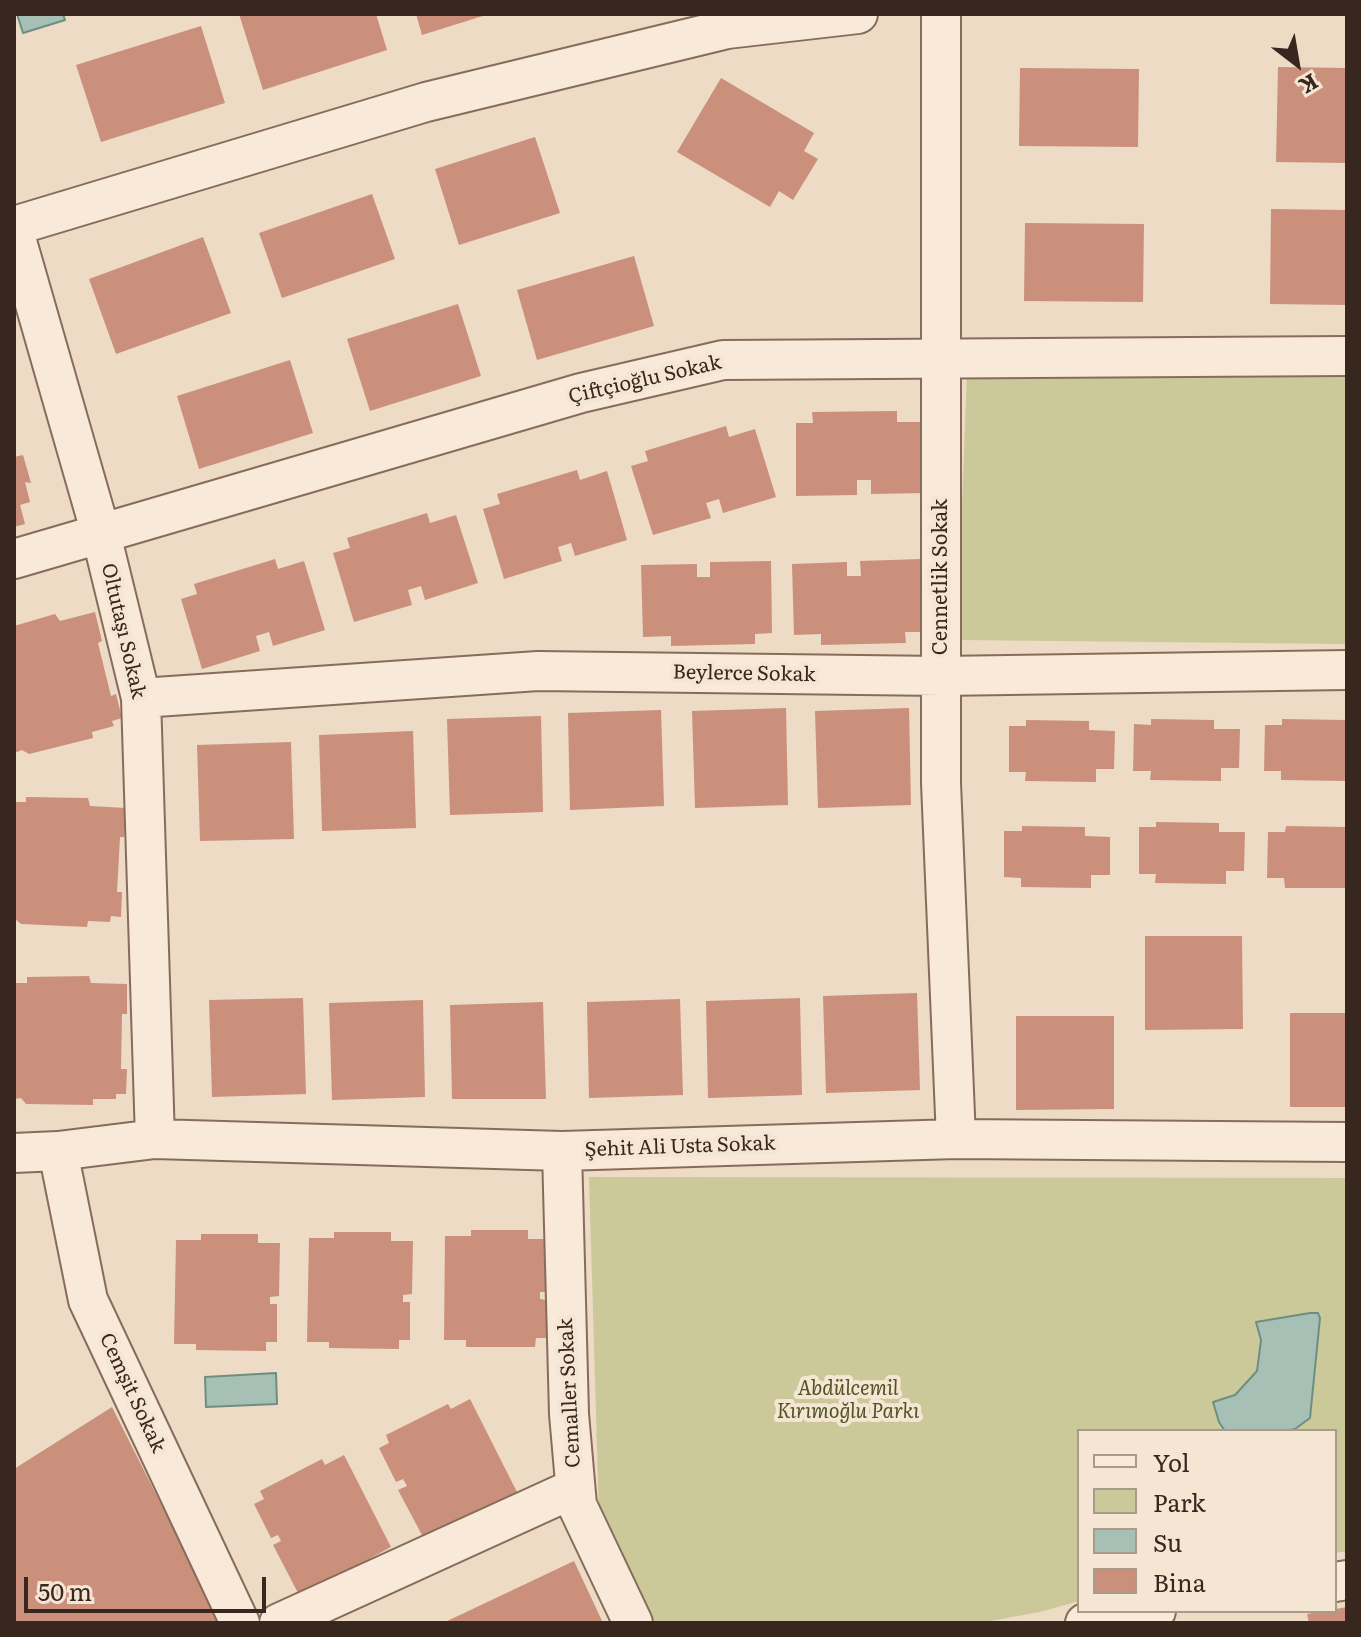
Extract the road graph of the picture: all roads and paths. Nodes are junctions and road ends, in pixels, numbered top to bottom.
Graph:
1 (858, 14) edge
2 (941, 14) edge
3 (14, 229) edge
4 (1347, 356) edge
5 (942, 360) junction
6 (101, 534) junction
7 (14, 559) edge
8 (1347, 670) edge
9 (941, 676) junction
10 (141, 698) junction
11 (155, 1139) junction
12 (956, 1139) junction
13 (1347, 1142) edge
14 (58, 1151) junction
15 (562, 1151) junction
16 (14, 1153) edge
17 (575, 1488) junction
18 (1144, 1613) edge
19 (240, 1623) edge
20 (279, 1623) edge
21 (633, 1623) edge
22 (1085, 1623) edge

1 - 3 street
2 - 5 street, Cennetlik Sokak
3 - 6 street, Oltutaşı Sokak
4 - 5 street, Çiftçioğlu Sokak
5 - 6 street, Çiftçioğlu Sokak
5 - 9 street, Cennetlik Sokak
6 - 7 street, Çiftçioğlu Sokak
6 - 10 street, Oltutaşı Sokak
8 - 9 street, Beylerce Sokak
9 - 10 street, Beylerce Sokak
9 - 12 street, Cennetlik Sokak
10 - 11 street, Oltutaşı Sokak
11 - 14 street, Şehit Ali Usta Sokak
11 - 15 street, Şehit Ali Usta Sokak
12 - 13 street, Şehit Ali Usta Sokak
12 - 15 street, Şehit Ali Usta Sokak
14 - 16 street, Şehit Ali Usta Sokak
14 - 19 street, Cemşit Sokak
15 - 17 street, Cemaller Sokak
17 - 20 street
17 - 21 street, Cemaller Sokak
18 - 22 street

